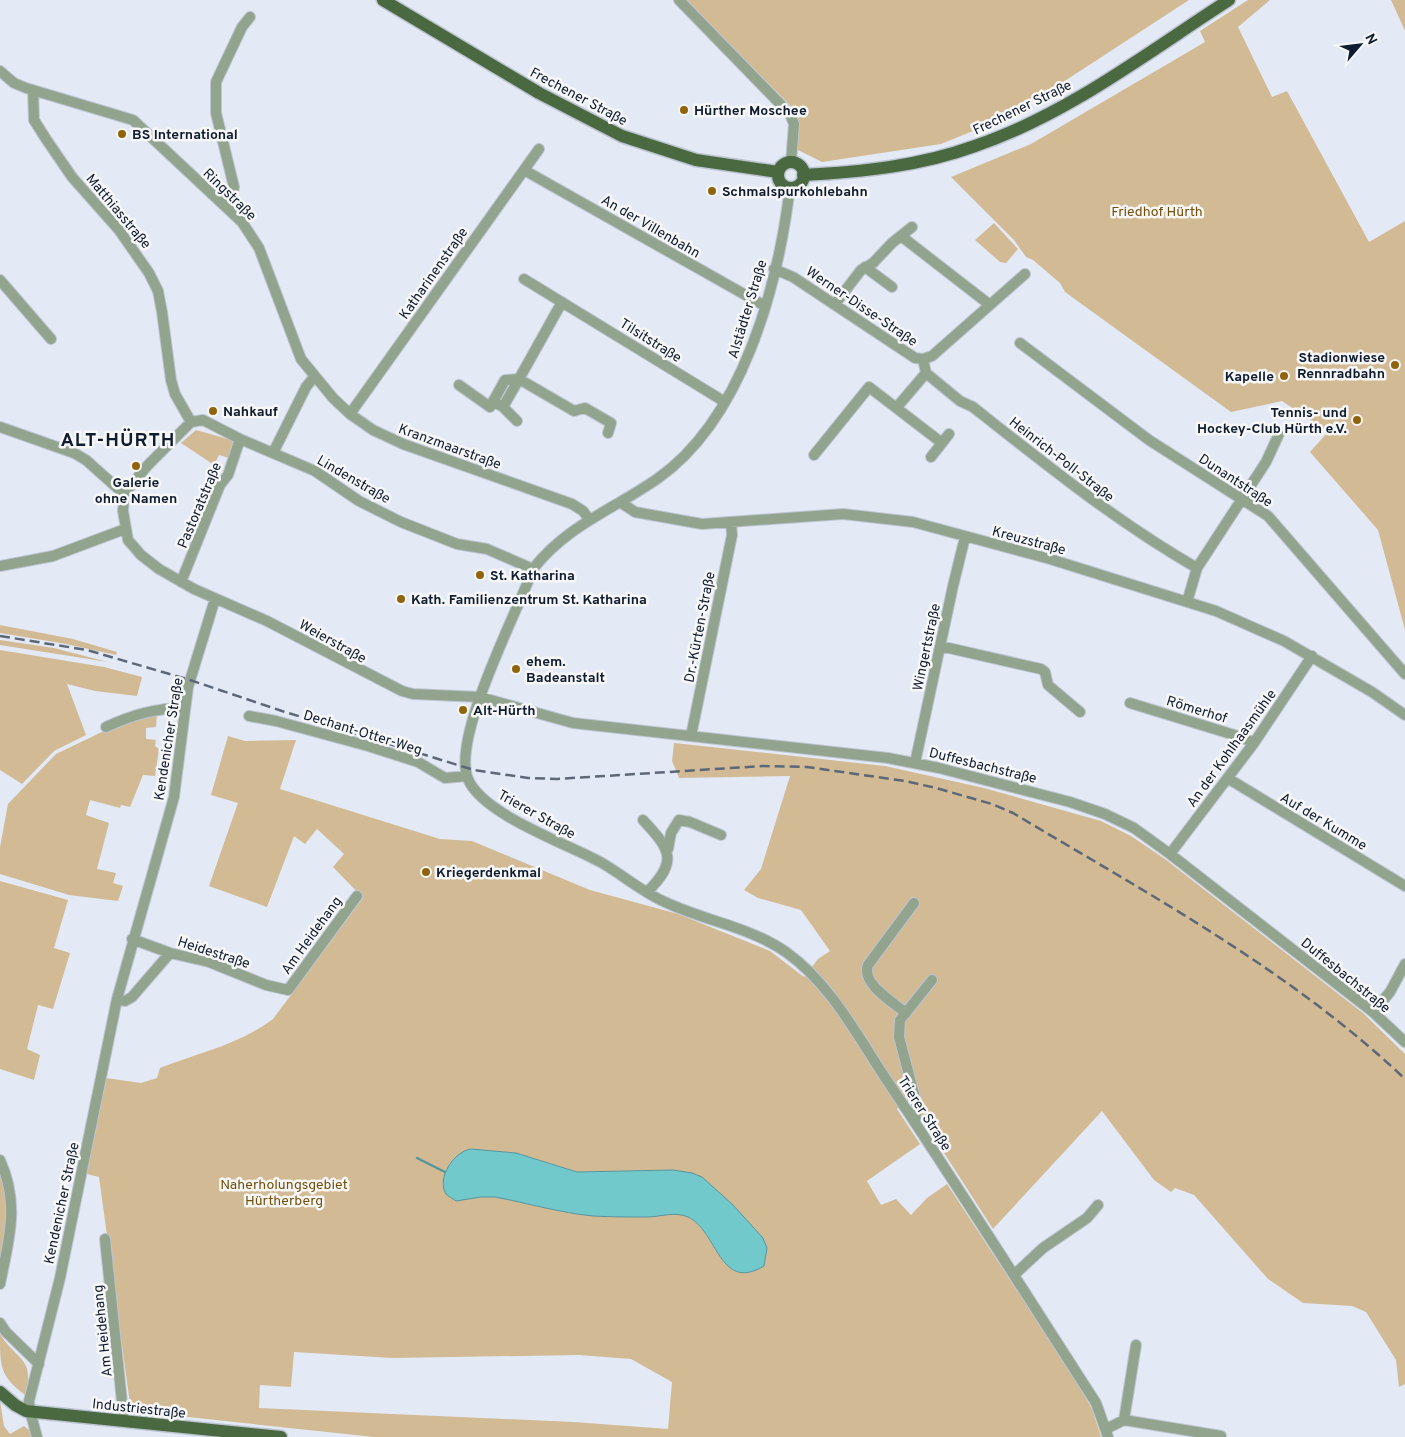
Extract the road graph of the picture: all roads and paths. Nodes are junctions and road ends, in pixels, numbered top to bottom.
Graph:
1 (384, 0) edge
2 (679, 0) edge
3 (1228, 0) edge
4 (250, 17) dead end
5 (0, 72) edge
6 (33, 90) junction
7 (539, 149) dead end
8 (791, 162) junction
9 (524, 170) junction
10 (778, 172) junction
11 (804, 175) junction
12 (790, 187) junction
13 (222, 203) junction
14 (912, 227) dead end
15 (902, 236) junction
16 (865, 267) junction
17 (774, 269) junction
18 (1025, 274) dead end
19 (524, 279) dead end
20 (0, 280) edge
21 (892, 287) dead end
22 (562, 302) junction
23 (835, 304) junction
24 (990, 305) junction
25 (764, 306) junction
26 (51, 338) dead end
27 (1020, 343) dead end
28 (923, 359) junction
29 (926, 373) junction
30 (314, 376) junction
31 (518, 379) junction
32 (459, 385) dead end
33 (493, 401) junction
34 (725, 402) junction
35 (503, 407) junction
36 (897, 407) junction
37 (350, 414) junction
38 (517, 421) dead end
39 (191, 422) junction
40 (0, 427) edge
41 (608, 433) dead end
42 (949, 434) dead end
43 (1278, 434) dead end
44 (240, 439) junction
45 (942, 443) junction
46 (273, 453) junction
47 (814, 455) dead end
48 (931, 458) dead end
49 (124, 494) junction
50 (1242, 501) junction
51 (620, 502) junction
52 (589, 519) junction
53 (731, 523) junction
54 (125, 529) junction
55 (965, 537) junction
56 (0, 566) edge
57 (1197, 568) junction
58 (533, 569) junction
59 (181, 582) junction
60 (215, 599) junction
61 (1187, 602) junction
62 (940, 646) junction
63 (1312, 656) junction
64 (1405, 674) edge
65 (480, 697) junction
66 (1130, 703) dead end
67 (185, 708) junction
68 (1080, 712) dead end
69 (1405, 715) edge
70 (249, 716) dead end
71 (106, 727) dead end
72 (691, 736) junction
73 (1254, 743) junction
74 (915, 763) junction
75 (467, 776) junction
76 (1229, 779) junction
77 (643, 820) dead end
78 (721, 834) dead end
79 (668, 849) junction
80 (1170, 854) junction
81 (1405, 886) edge
82 (647, 892) junction
83 (357, 896) dead end
84 (914, 903) dead end
85 (132, 939) junction
86 (170, 953) junction
87 (1405, 964) edge
88 (932, 980) dead end
89 (288, 990) joint
90 (117, 999) junction
91 (1373, 1012) junction
92 (906, 1013) junction
93 (1405, 1042) edge
94 (915, 1122) junction
95 (0, 1160) edge
96 (1098, 1205) dead end
97 (105, 1239) dead end
98 (1014, 1276) junction
99 (0, 1284) edge
100 (0, 1323) edge
101 (1136, 1345) dead end
102 (39, 1364) junction
103 (0, 1392) edge
104 (30, 1411) junction
105 (1124, 1420) junction
106 (124, 1421) junction
107 (1107, 1433) edge
108 (1220, 1436) edge
109 (37, 1437) edge
110 (281, 1437) edge

1 - 10 main road, Frechener Straße
2 - 8 street
3 - 11 main road, Frechener Straße
4 - 13 street
5 - 6 street
6 - 13 street, Ringstraße
6 - 39 street, Matthiasstraße
7 - 9 street, Katharinenstraße
8 - 10 main road
8 - 11 main road
9 - 25 street, An der Villenbahn
9 - 37 street, Katharinenstraße
10 - 12 main road
11 - 12 main road
12 - 17 street, Alstädter Straße
13 - 30 street, Ringstraße
14 - 15 street
15 - 16 street
15 - 24 street
16 - 21 street
16 - 23 street
17 - 23 street, Werner-Disse-Straße
17 - 25 street, Alstädter Straße
18 - 24 street, Werner-Disse-Straße
19 - 22 street, Tilsitstraße
20 - 26 street
22 - 31 street
22 - 34 street, Tilsitstraße
23 - 28 street, Werner-Disse-Straße
24 - 28 street, Werner-Disse-Straße
25 - 34 street, Alstädter Straße
27 - 50 street, Dunantstraße
28 - 29 street
29 - 36 street
29 - 57 street, Heinrich-Poll-Straße
30 - 37 street, Kranzmaarstraße
30 - 46 street
31 - 33 street
31 - 35 street
31 - 41 street
32 - 33 street
33 - 35 street
34 - 51 street, Alstädter Straße
35 - 38 street
36 - 45 street
36 - 47 street
37 - 52 street, Kranzmaarstraße
39 - 44 street, Lindenstraße
39 - 49 street
40 - 49 street
42 - 45 street
43 - 50 street
44 - 46 street, Lindenstraße
44 - 59 street, Pastoratstraße
45 - 48 street
46 - 58 street, Lindenstraße
49 - 54 street
50 - 57 street
50 - 64 street, Dunantstraße
51 - 52 street, Alstädter Straße
51 - 53 street, Kreuzstraße
52 - 58 street, Alstädter Straße
53 - 55 street, Kreuzstraße
53 - 72 street, Dr.-Kürten-Straße
54 - 56 street
54 - 59 street, Weierstraße
55 - 61 street, Kreuzstraße
55 - 62 street, Wingertstraße
57 - 61 street
58 - 65 street, Alstädter Straße
59 - 60 street, Weierstraße
60 - 65 street, Weierstraße
60 - 67 street, Kendenicher Straße
61 - 63 street, Kreuzstraße
62 - 68 street
62 - 74 street, Wingertstraße
63 - 69 street, Kreuzstraße
63 - 73 street, An der Kohlhaasmühle
65 - 72 street, Duffesbachstraße
65 - 75 street
66 - 73 street, Römerhof
67 - 71 street
67 - 85 street, Kendenicher Straße
70 - 75 street, Dechant-Otter-Weg
72 - 74 street, Duffesbachstraße
73 - 76 street, An der Kohlhaasmühle
74 - 80 street, Duffesbachstraße
75 - 82 street, Trierer Straße
76 - 80 street, An der Kohlhaasmühle
76 - 81 street, Auf der Kumme
77 - 79 street
78 - 79 street
79 - 82 street
80 - 91 street, Duffesbachstraße
82 - 94 street, Trierer Straße
83 - 89 street, Am Heidehang
84 - 92 street
85 - 86 street, Heidestraße
85 - 90 street, Kendenicher Straße
86 - 89 street, Heidestraße
86 - 90 street
87 - 91 street
88 - 92 street
90 - 102 street, Kendenicher Straße
91 - 93 street, Duffesbachstraße
92 - 94 street
94 - 98 street, Trierer Straße
95 - 99 street
96 - 98 street
97 - 106 street, Am Heidehang
98 - 107 street, Trierer Straße
100 - 102 street
101 - 105 street
102 - 104 street, Kendenicher Straße
103 - 104 main road, Industriestraße
104 - 106 main road, Industriestraße
104 - 109 street
105 - 107 street, Trierer Straße
105 - 108 street
106 - 110 main road, Industriestraße

